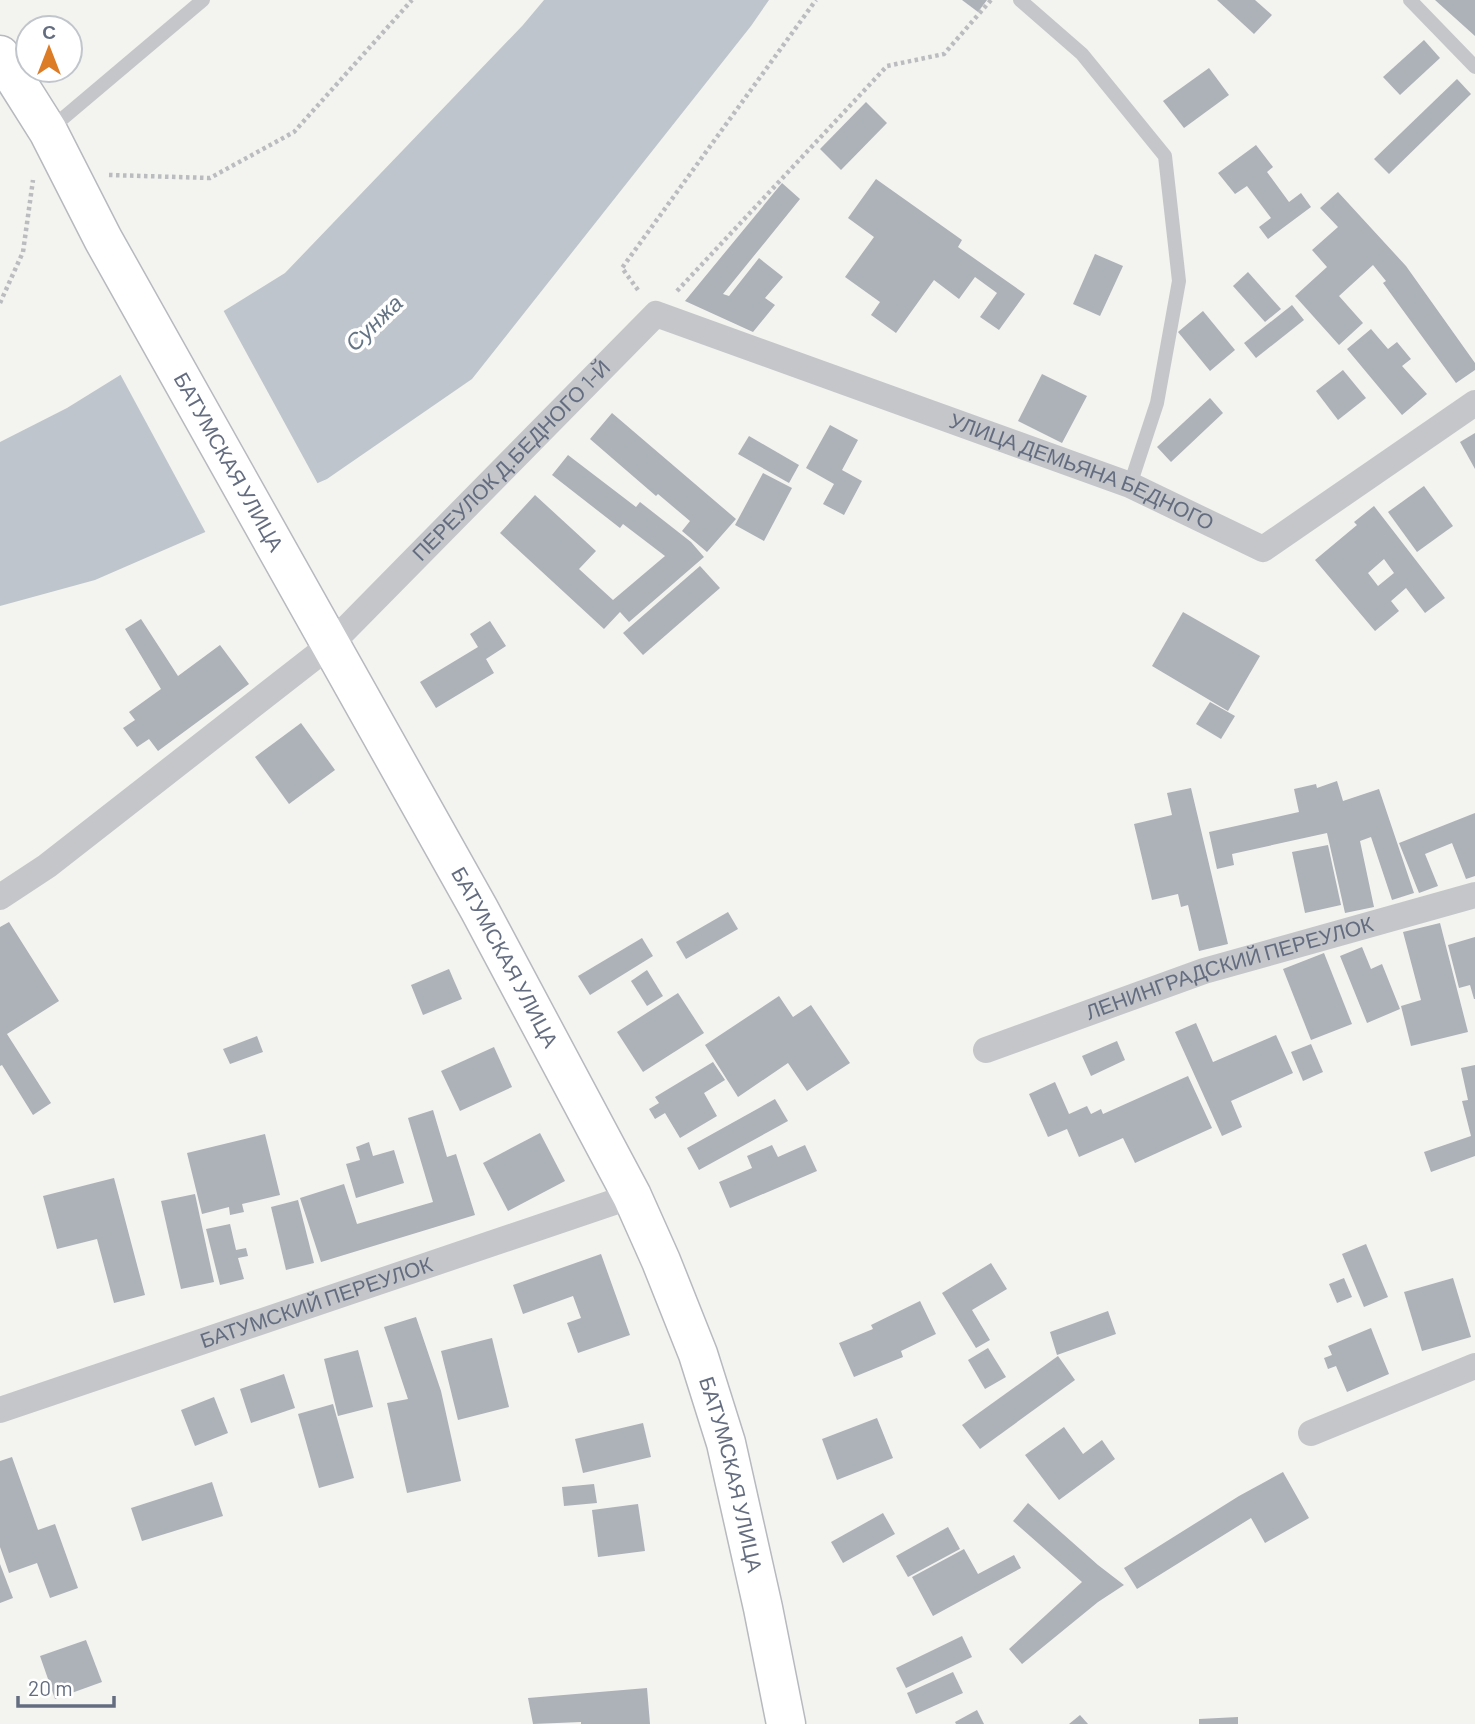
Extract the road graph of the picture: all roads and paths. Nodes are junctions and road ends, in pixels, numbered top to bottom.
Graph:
1 (203, 0) edge
2 (412, 0) edge
3 (816, 0) edge
4 (991, 0) edge
5 (1020, 0) edge
6 (1410, 0) edge
7 (0, 55) edge
8 (1475, 67) edge
9 (48, 131) junction
10 (70, 174) junction
11 (0, 303) edge
12 (656, 314) junction
13 (1475, 402) edge
14 (1130, 485) junction
15 (330, 645) junction
16 (1475, 894) edge
17 (0, 897) edge
18 (986, 1050) dead end
19 (632, 1196) junction
20 (1475, 1366) edge
21 (0, 1410) edge
22 (1311, 1433) dead end
23 (786, 1724) edge

1 - 9 lane
2 - 10 path
3 - 12 path
4 - 12 path
5 - 14 lane
6 - 8 lane
7 - 9 street, БАТУМСКАЯ УЛИЦА
9 - 10 street, БАТУМСКАЯ УЛИЦА
9 - 11 path
10 - 15 street, БАТУМСКАЯ УЛИЦА
12 - 14 street, УЛИЦА ДЕМЬЯНА БЕДНОГО
12 - 15 street, ПЕРЕУЛОК Д.БЕДНОГО 1-Й
13 - 14 street, УЛИЦА ДЕМЬЯНА БЕДНОГО
15 - 17 street, ПЕРЕУЛОК Д.БЕДНОГО 1-Й
15 - 19 street, БАТУМСКАЯ УЛИЦА
16 - 18 street, ЛЕНИНГРАДСКИЙ ПЕРЕУЛОК
19 - 21 street, БАТУМСКИЙ ПЕРЕУЛОК
19 - 23 street, БАТУМСКАЯ УЛИЦА
20 - 22 street

